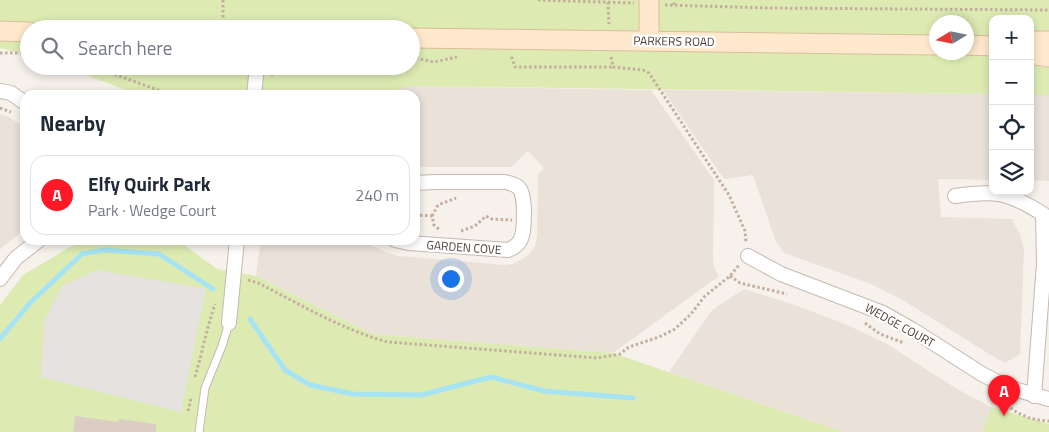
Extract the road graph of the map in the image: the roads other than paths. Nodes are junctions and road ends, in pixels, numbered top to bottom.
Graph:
1 (649, 2) edge
2 (0, 31) edge
3 (20, 32) edge
4 (420, 38) edge
5 (649, 41) junction
6 (1034, 41) edge
7 (1049, 41) edge
8 (929, 45) edge
9 (974, 45) edge
10 (989, 46) edge
11 (1034, 55) edge
12 (1049, 57) edge
13 (256, 75) edge
14 (255, 90) edge
15 (0, 91) edge
16 (20, 99) edge
17 (420, 183) edge
18 (955, 196) dead end
19 (420, 243) edge
20 (33, 245) edge
21 (237, 245) edge
22 (748, 256) road end
23 (0, 279) edge
24 (229, 323) joint
25 (1034, 396) junction
26 (1049, 399) edge
27 (199, 432) edge

1 - 5 main road
2 - 3 main road
4 - 5 main road, PARKERS ROAD
5 - 8 main road, PARKERS ROAD
6 - 7 main road
9 - 10 main road
11 - 12 main road
13 - 14 street
15 - 16 street
17 - 19 street, GARDEN COVE
18 - 25 street
20 - 23 street
21 - 24 street
22 - 25 street, WEDGE COURT
24 - 27 lane
25 - 26 street, WEDGE COURT

